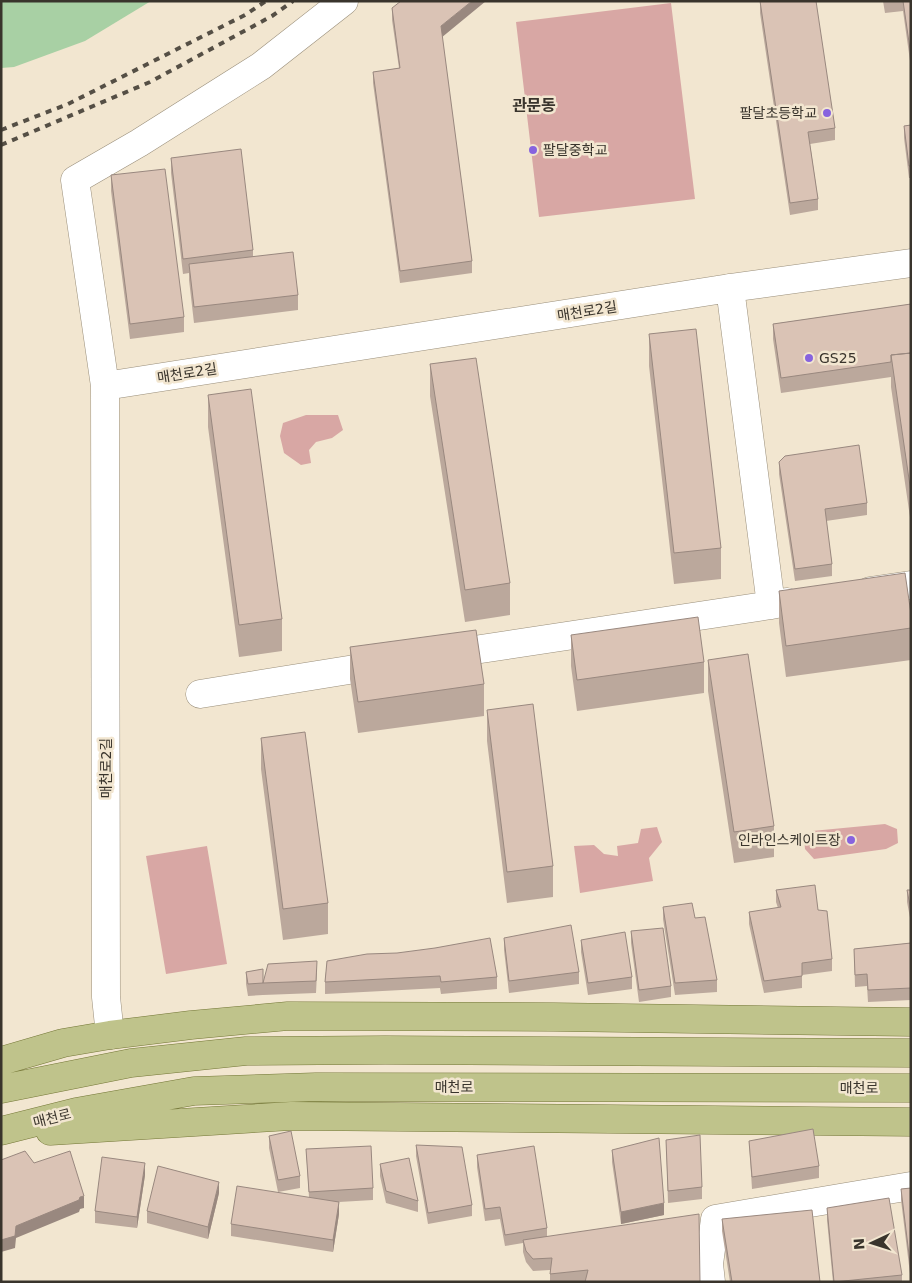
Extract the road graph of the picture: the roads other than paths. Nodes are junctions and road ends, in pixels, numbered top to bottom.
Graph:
1 (344, 1) edge
2 (911, 263) edge
3 (730, 288) junction
4 (105, 386) junction
5 (911, 585) edge
6 (846, 594) edge
7 (808, 599) edge
8 (771, 605) junction
9 (200, 694) dead end
10 (911, 1022) edge
11 (110, 1035) junction
12 (911, 1054) edge
13 (1, 1061) edge
14 (911, 1088) edge
15 (1, 1089) edge
16 (911, 1122) edge
17 (1, 1132) edge
18 (911, 1186) edge
19 (711, 1282) edge

1 - 4 street
2 - 3 street, 매천로2길
3 - 4 street, 매천로2길
3 - 8 street
4 - 11 street, 매천로2길
5 - 6 street
7 - 8 street
8 - 9 street
10 - 11 main road
11 - 13 main road
12 - 15 main road
14 - 17 main road, 매천로
16 - 17 main road
18 - 19 street

